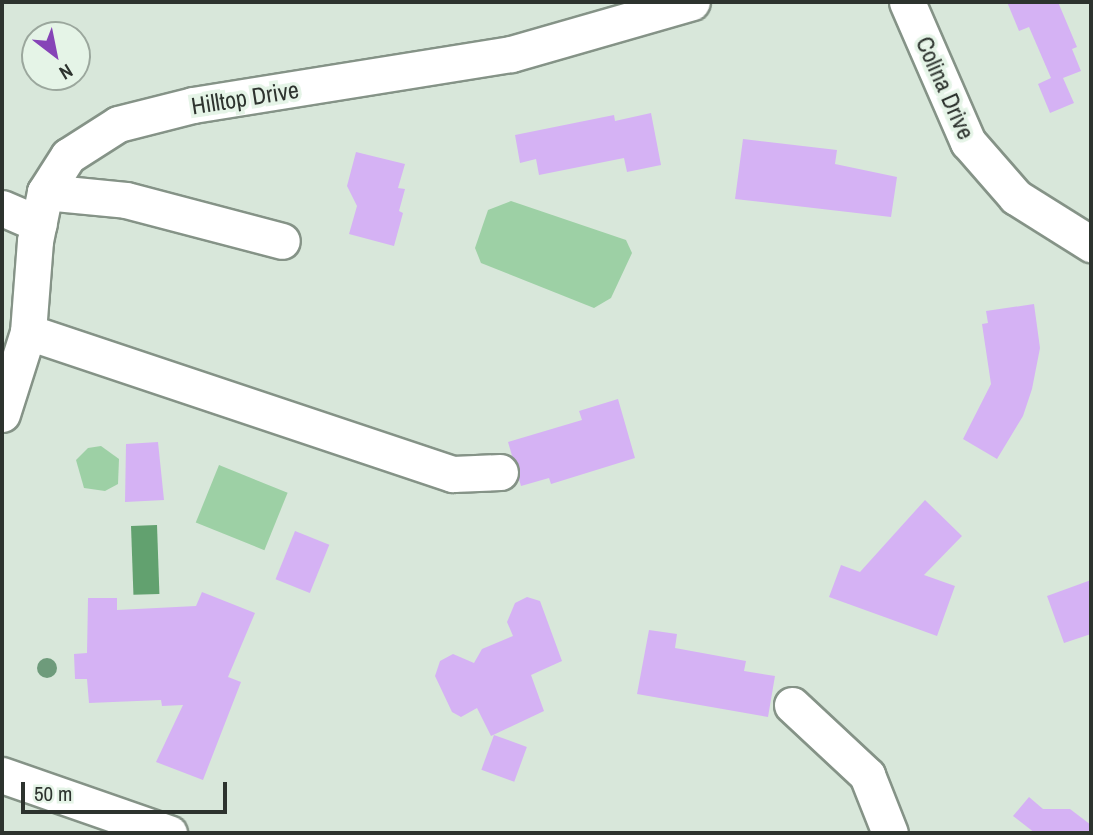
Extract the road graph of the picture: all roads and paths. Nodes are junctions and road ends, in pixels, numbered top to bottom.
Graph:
1 (692, 2) edge
2 (906, 2) edge
3 (2, 208) edge
4 (42, 208) junction
5 (282, 241) dead end
6 (1091, 244) edge
7 (28, 332) junction
8 (2, 414) edge
9 (500, 472) dead end
10 (792, 705) dead end
11 (2, 775) edge
12 (169, 833) edge
13 (890, 833) edge

1 - 4 street, Hilltop Drive
2 - 6 street, Colina Drive
3 - 4 street
4 - 5 street
4 - 7 street, Hilltop Drive
7 - 8 street, Hilltop Drive
7 - 9 street
10 - 13 street
11 - 12 street

